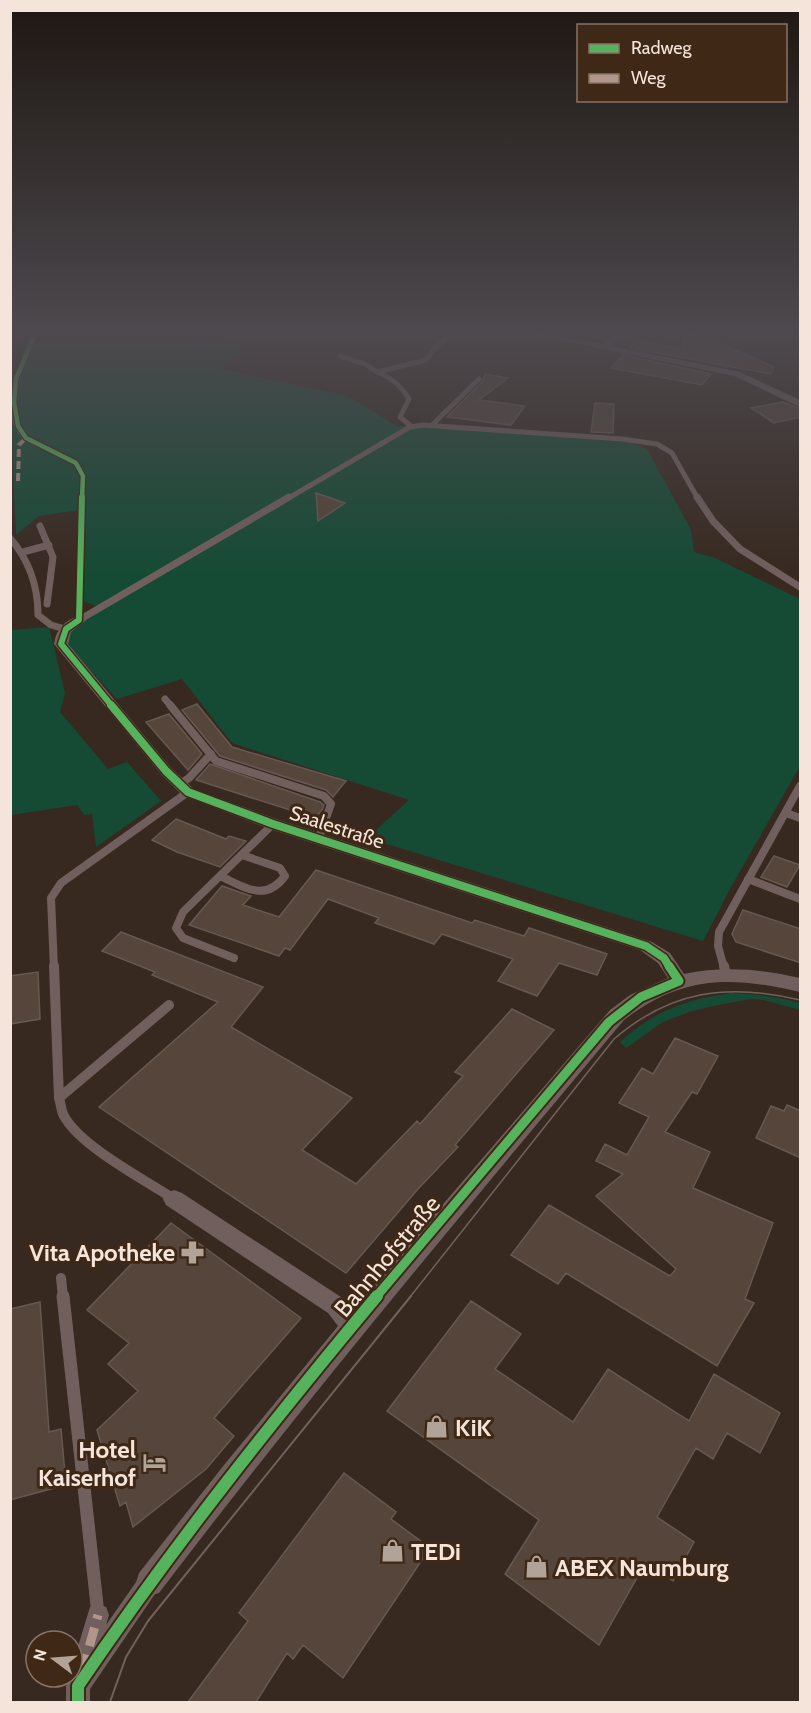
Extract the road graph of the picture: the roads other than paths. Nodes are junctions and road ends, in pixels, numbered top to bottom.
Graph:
1 (16, 414) edge
2 (402, 414) edge
3 (443, 414) edge
4 (432, 424) junction
5 (412, 427) junction
6 (40, 526) dead end
7 (10, 538) edge
8 (49, 545) junction
9 (23, 552) junction
10 (801, 587) edge
11 (38, 602) junction
12 (47, 602) joint
13 (79, 620) junction
14 (65, 629) junction
15 (165, 699) dead end
16 (211, 754) junction
17 (801, 786) edge
18 (184, 788) junction
19 (786, 813) junction
20 (801, 818) edge
21 (273, 824) junction
22 (319, 838) junction
23 (242, 855) junction
24 (220, 876) junction
25 (748, 879) junction
26 (801, 899) edge
27 (234, 958) dead end
28 (726, 975) junction
29 (679, 981) junction
30 (801, 985) edge
31 (169, 1005) dead end
32 (59, 1098) junction
33 (174, 1199) joint
34 (61, 1278) dead end
35 (353, 1326) junction
36 (149, 1583) joint
37 (99, 1615) joint
38 (78, 1694) edge

1 - 13 lane
2 - 5 lane
3 - 4 lane
4 - 5 lane
4 - 10 lane
5 - 13 lane
6 - 8 lane
7 - 9 lane
8 - 9 lane
8 - 12 lane
9 - 11 lane
11 - 12 lane
11 - 14 lane
13 - 14 street
14 - 18 street, Saalestraße
15 - 16 lane
16 - 18 lane
16 - 22 lane
17 - 19 lane
18 - 21 street, Saalestraße
18 - 32 lane
19 - 20 lane
19 - 25 lane
21 - 22 street, Saalestraße
21 - 23 lane
22 - 29 street, Saalestraße
23 - 24 lane
23 - 24 lane
24 - 27 lane
25 - 26 lane
25 - 28 lane
28 - 29 street, Bahnhofstraße
28 - 30 street, Bahnhofstraße
29 - 35 street, Bahnhofstraße
31 - 32 lane
32 - 33 lane
33 - 35 street, Bahnhofstraße
34 - 37 lane
35 - 36 street, Bahnhofstraße
36 - 38 street
37 - 38 street

